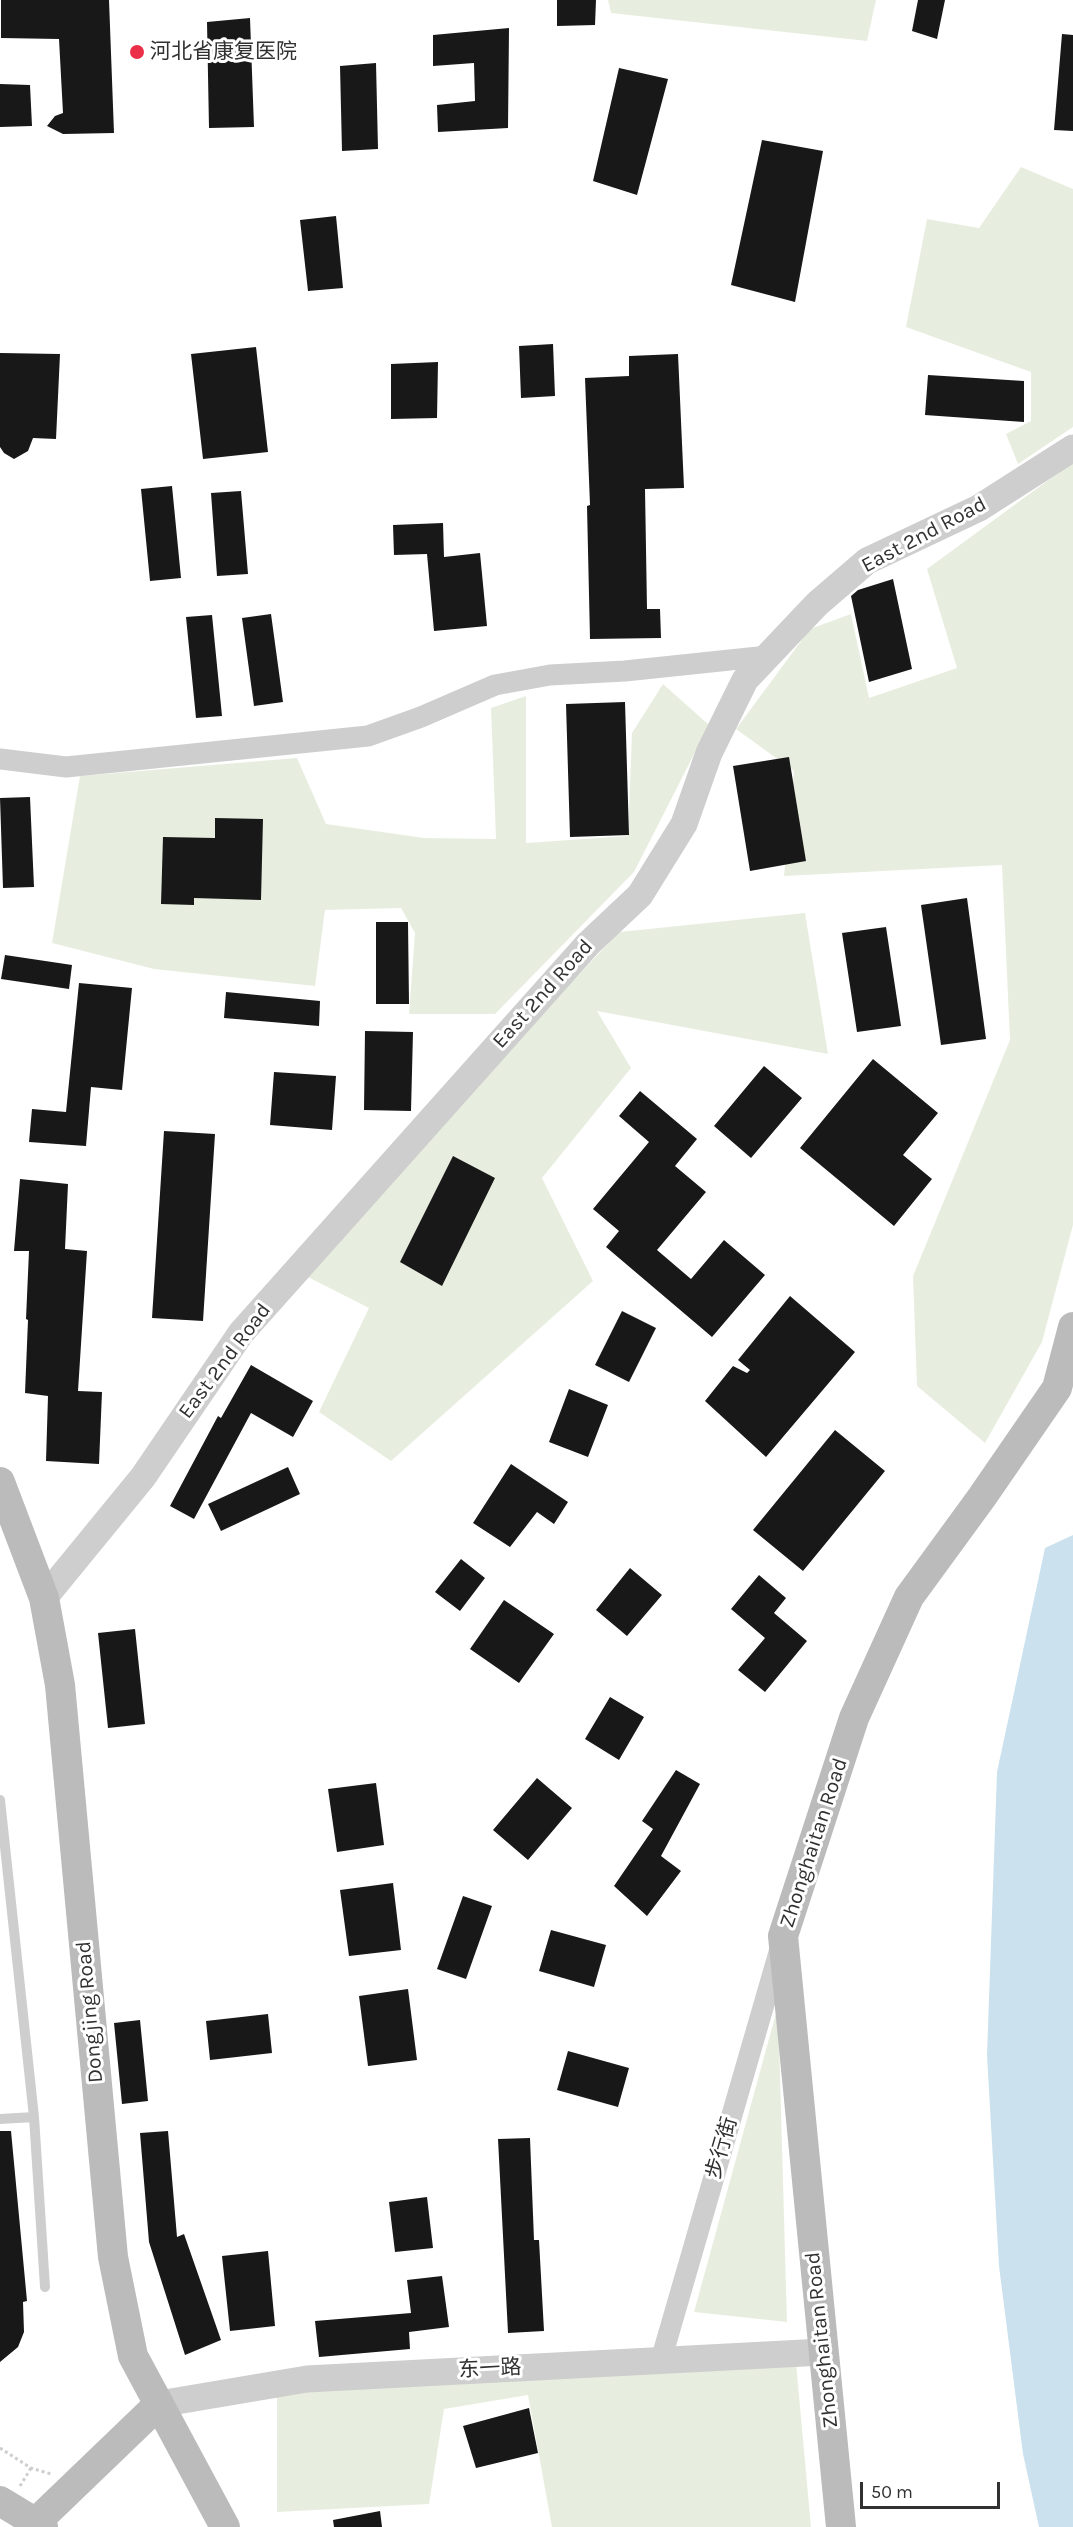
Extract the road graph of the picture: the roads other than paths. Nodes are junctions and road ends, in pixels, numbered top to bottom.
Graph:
1 (1073, 448) edge
2 (768, 656) junction
3 (0, 759) edge
4 (1073, 1327) edge
5 (0, 1482) edge
6 (44, 1598) junction
7 (0, 1800) edge
8 (0, 1806) edge
9 (5, 1914) edge
10 (783, 1936) junction
11 (34, 2117) junction
12 (0, 2119) edge
13 (45, 2287) dead end
14 (823, 2352) junction
15 (661, 2360) junction
16 (159, 2404) junction
17 (0, 2502) edge
18 (37, 2525) edge
19 (225, 2527) edge
20 (841, 2527) edge

1 - 2 street, East 2nd Road
2 - 3 street
2 - 6 street, East 2nd Road
4 - 10 main road, Zhonghaitan Road
5 - 6 main road, Dongjing Road
6 - 16 main road, Dongjing Road
7 - 8 lane
8 - 9 lane
9 - 11 lane
10 - 14 main road, Zhonghaitan Road
10 - 15 street, 步行街
11 - 12 lane
11 - 13 lane
14 - 15 street, 东一路
14 - 20 main road, Zhonghaitan Road
15 - 16 street, 东一路
16 - 18 main road
16 - 19 main road, Dongjing Road
17 - 18 main road

